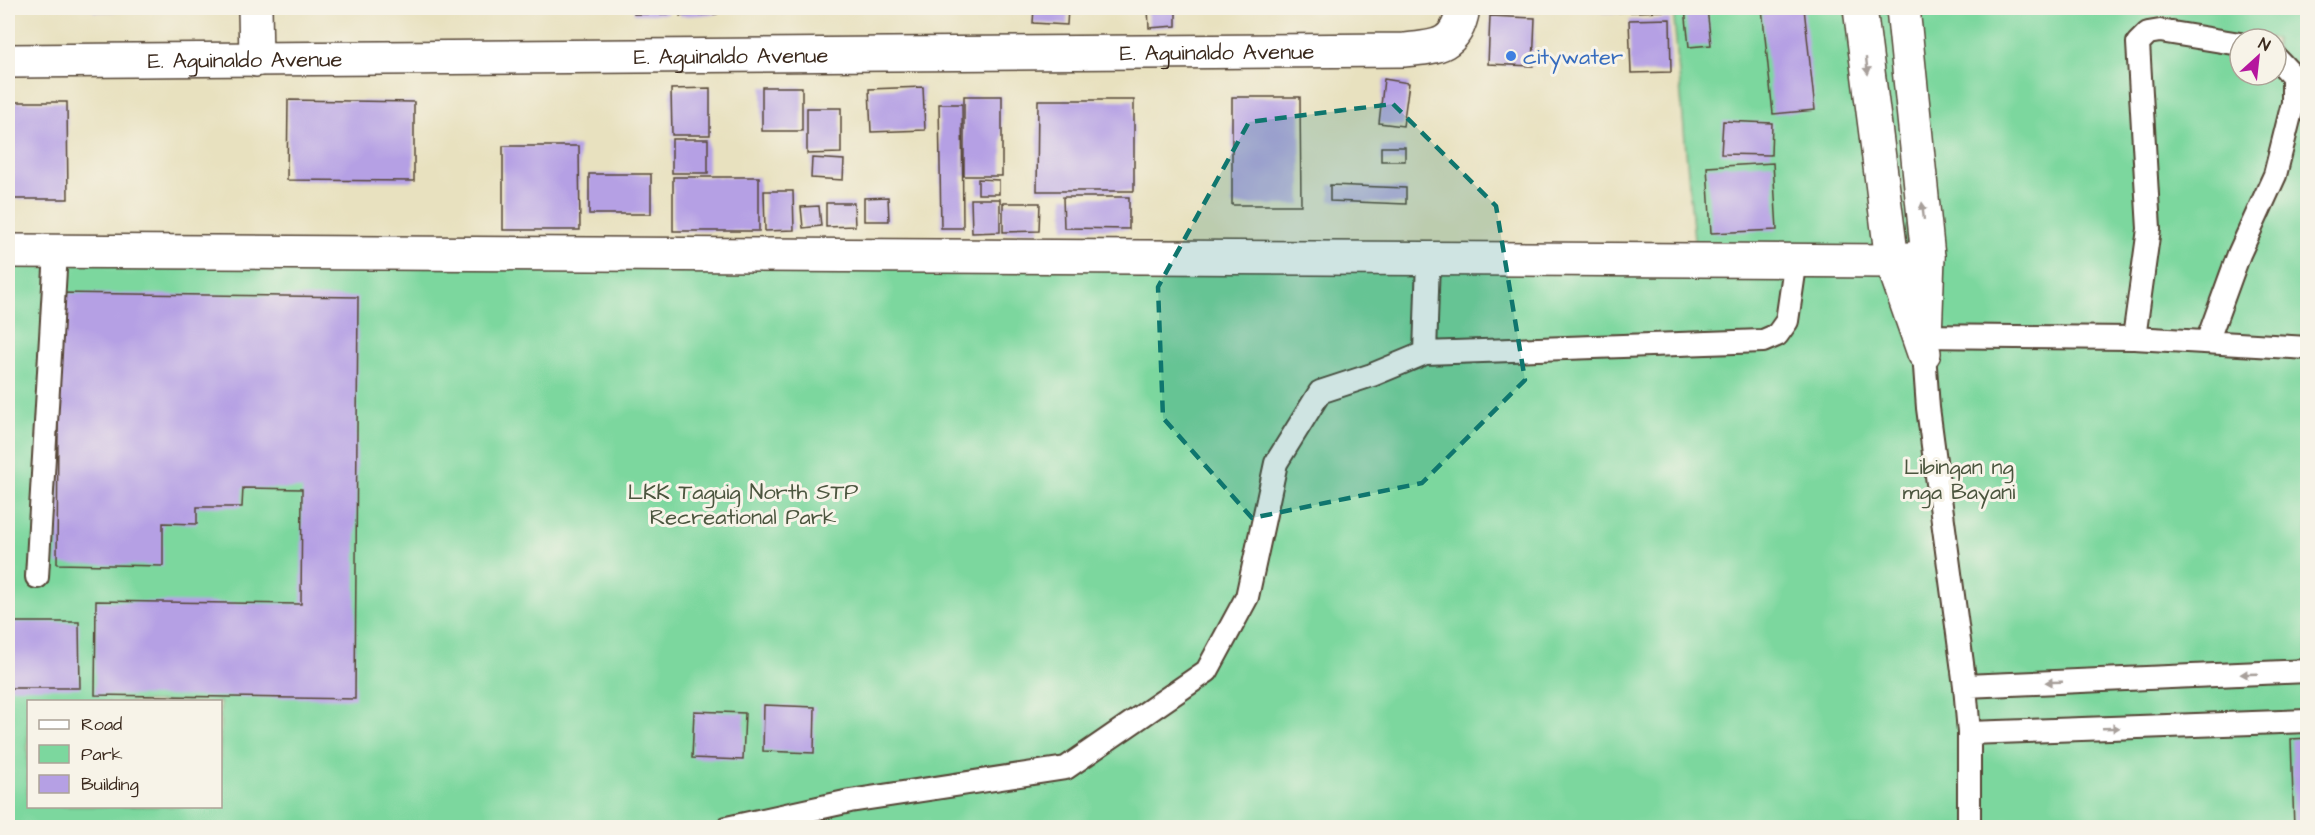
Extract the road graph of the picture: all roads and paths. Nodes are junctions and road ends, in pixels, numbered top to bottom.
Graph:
1 (255, 8) edge
2 (1463, 8) edge
3 (1860, 8) edge
4 (1903, 8) edge
5 (2228, 42) edge
6 (256, 60) junction
7 (8, 61) edge
8 (2288, 71) edge
9 (8, 251) edge
10 (56, 252) junction
11 (1928, 257) junction
12 (1428, 259) junction
13 (1796, 259) junction
14 (1892, 261) junction
15 (2134, 338) junction
16 (1922, 342) junction
17 (2207, 342) junction
18 (2307, 348) edge
19 (1425, 353) junction
20 (37, 577) dead end
21 (2307, 671) edge
22 (1965, 686) junction
23 (2307, 721) edge
24 (1969, 733) junction
25 (727, 828) edge
26 (1969, 828) edge

1 - 6 street
2 - 6 street, E. Aguinaldo Avenue
3 -> 14 street
11 -> 4 street
5 - 15 lane
6 - 7 street, E. Aguinaldo Avenue
8 - 17 lane
9 - 10 street
10 - 12 street
10 - 20 lane
11 - 14 street
11 - 16 street
12 - 13 street
12 - 19 lane
13 - 14 street
13 - 19 lane
14 - 16 street
15 - 16 lane
15 - 17 lane
16 - 22 lane
17 - 18 lane
19 - 25 lane
21 -> 22 lane
22 - 24 lane
24 -> 23 lane
24 - 26 lane

